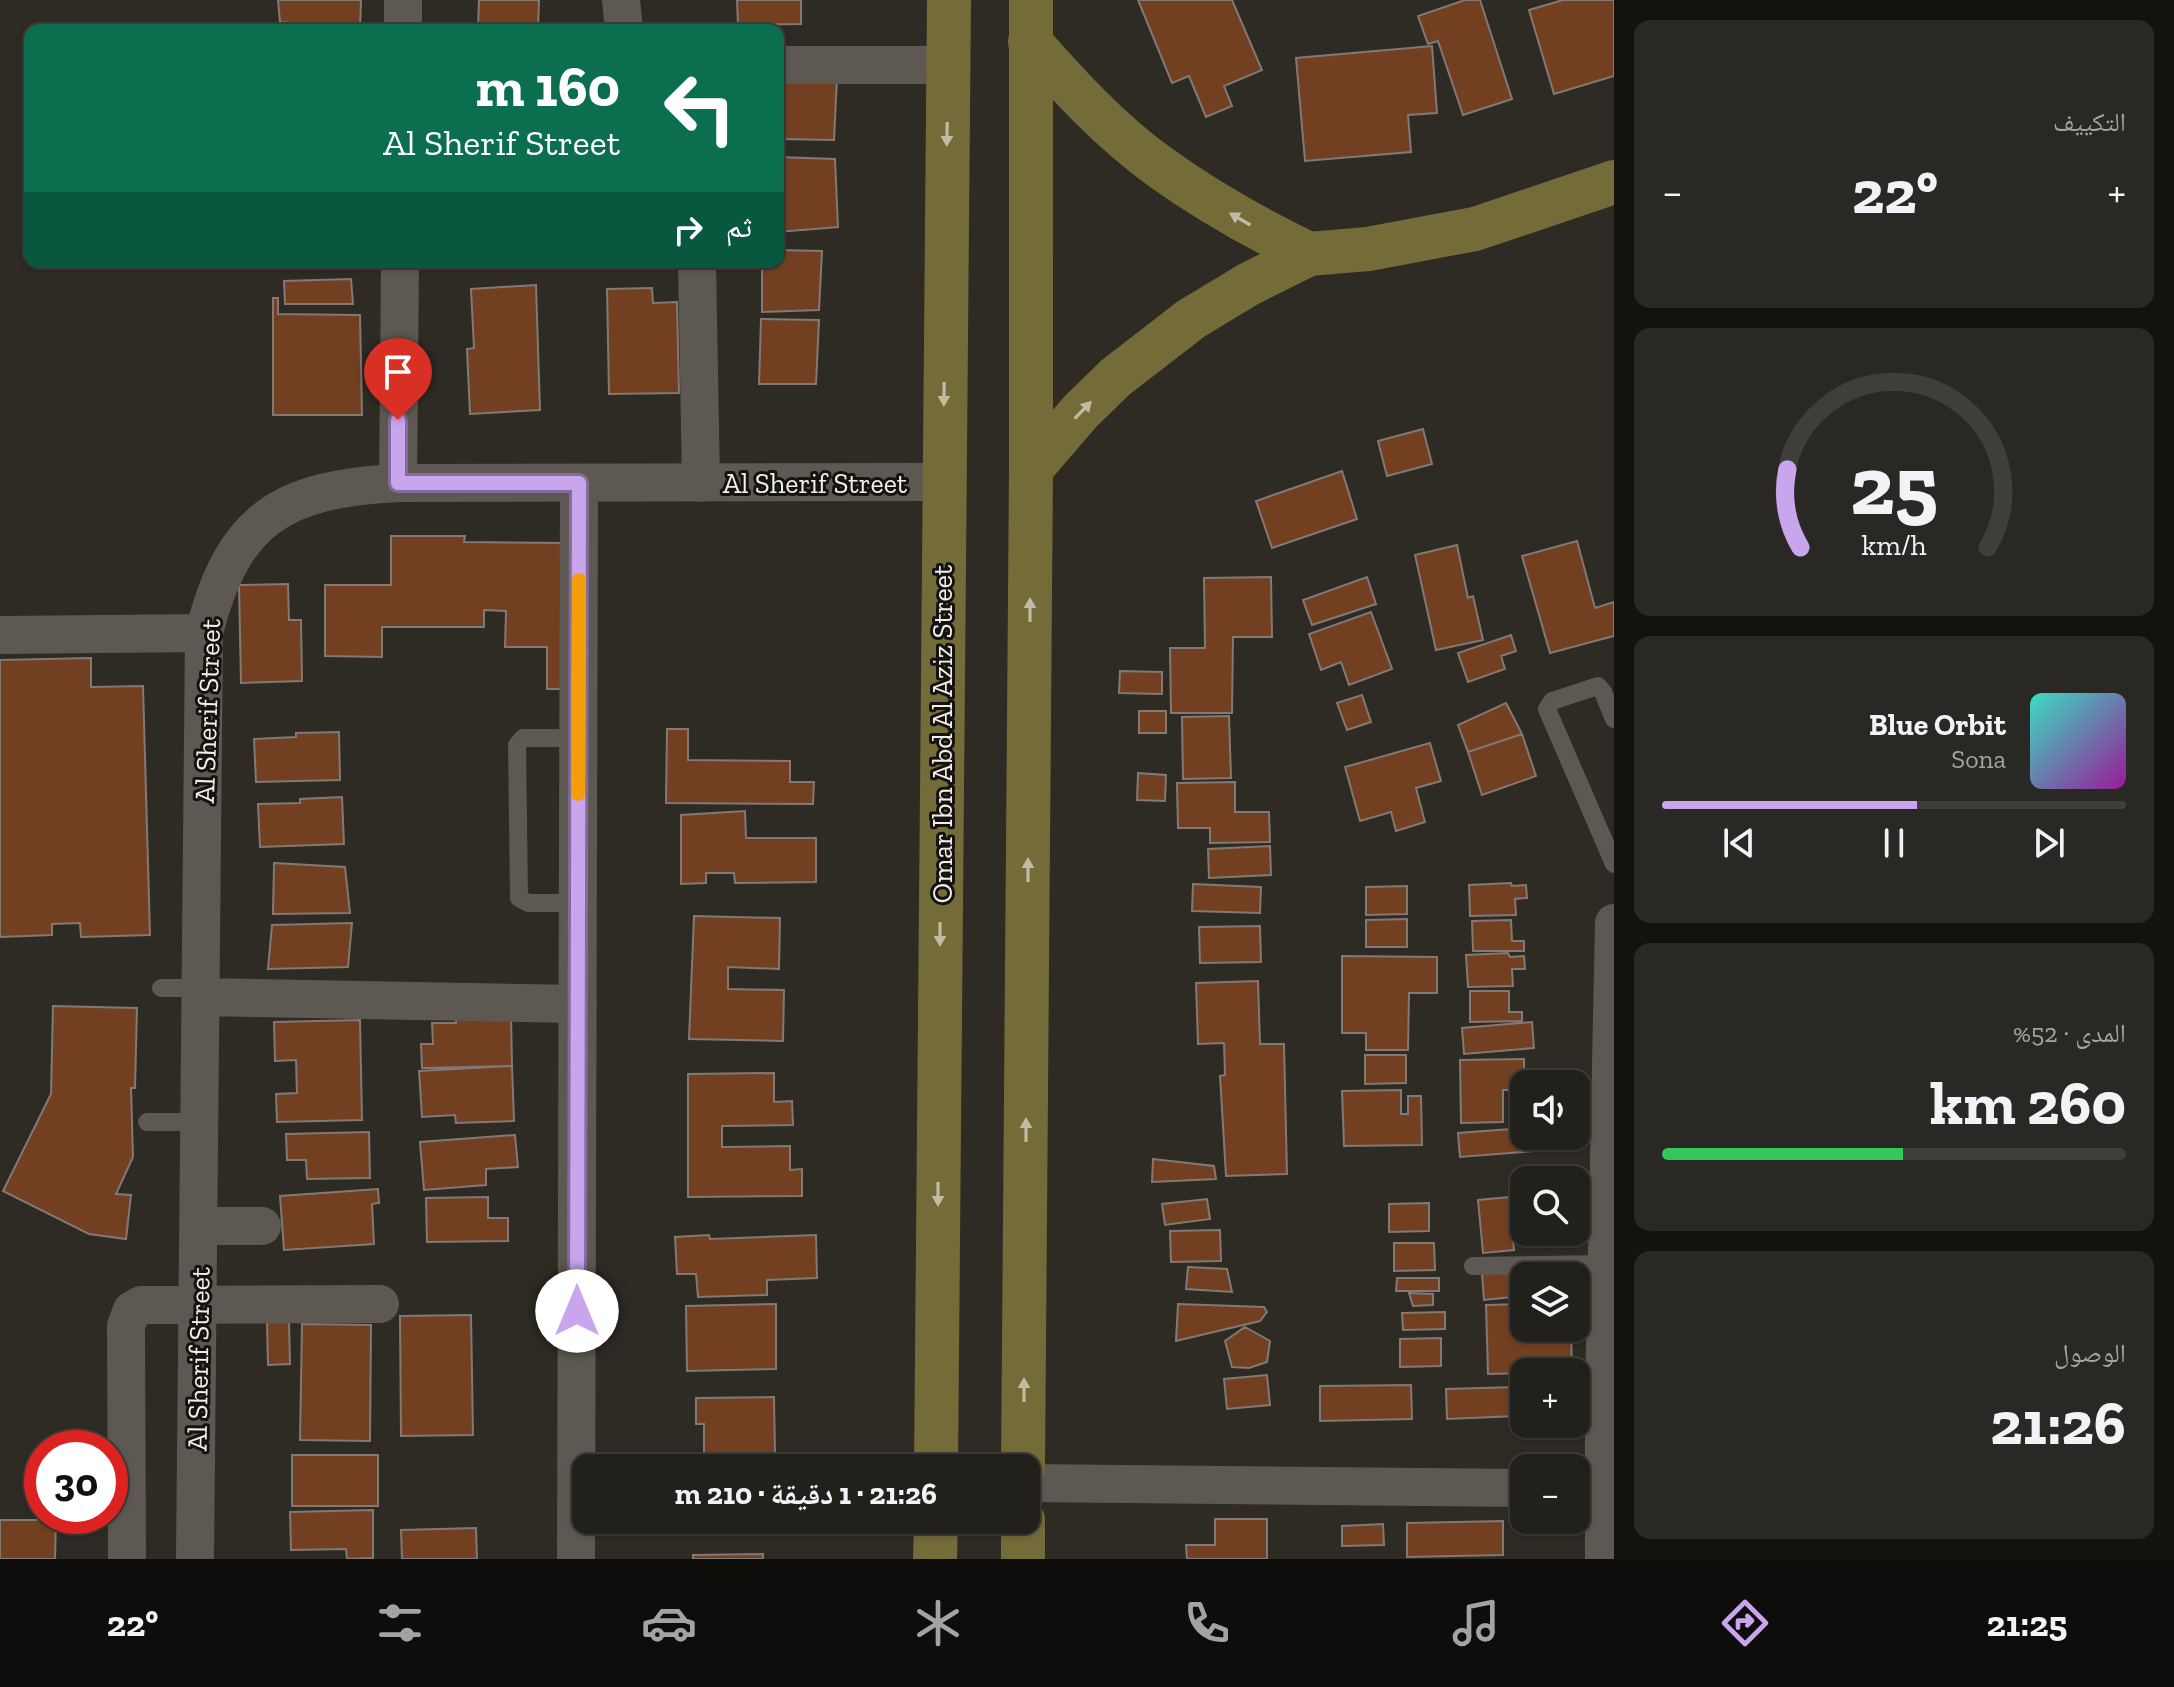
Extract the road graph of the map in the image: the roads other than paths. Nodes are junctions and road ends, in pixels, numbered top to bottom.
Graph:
1 (403, 0) edge
2 (621, 0) edge
3 (949, 0) edge
4 (1030, 21) edge
5 (403, 24) edge
6 (623, 24) edge
7 (784, 65) edge
8 (948, 65) junction
9 (1614, 182) edge
10 (1309, 254) junction
11 (400, 268) edge
12 (697, 268) edge
13 (1031, 469) junction
14 (943, 482) junction
15 (398, 483) junction
16 (579, 483) junction
17 (701, 483) junction
18 (204, 633) junction
19 (0, 635) edge
20 (1614, 719) edge
21 (578, 738) junction
22 (1614, 864) edge
23 (578, 903) junction
24 (1614, 923) edge
25 (161, 988) dead end
26 (202, 992) junction
27 (578, 1004) junction
28 (147, 1122) dead end
29 (200, 1122) junction
30 (199, 1226) junction
31 (262, 1226) dead end
32 (1606, 1264) junction
33 (1473, 1266) dead end
34 (380, 1304) dead end
35 (199, 1305) junction
36 (1609, 1398) edge
37 (936, 1454) edge
38 (1023, 1454) edge
39 (1040, 1483) edge
40 (1510, 1488) edge
41 (1590, 1488) edge
42 (936, 1534) edge
43 (1023, 1534) edge
44 (127, 1559) edge
45 (195, 1559) edge
46 (576, 1559) edge
47 (935, 1559) edge
48 (1023, 1559) edge
49 (1604, 1559) edge

1 - 5 street
2 - 6 street
3 - 8 street, Omar Ibn Abd Al Aziz Street
10 -> 4 street
4 - 13 street
7 - 8 street
8 -> 14 street, Omar Ibn Abd Al Aziz Street
9 - 10 street
13 -> 10 street
11 - 15 street
12 - 17 street
38 -> 13 street
14 - 17 street, Al Sherif Street
14 -> 37 street, Omar Ibn Abd Al Aziz Street
15 - 16 street, Al Sherif Street
15 - 18 street, Al Sherif Street
16 - 17 street, Al Sherif Street
16 - 21 street
18 - 19 street
18 - 26 street, Al Sherif Street
20 - 22 lane
21 - 23 street
21 - 23 lane
23 - 27 street
24 - 32 street
25 - 26 lane
26 - 27 street
26 - 29 street, Al Sherif Street
27 - 46 street
28 - 29 lane
29 - 30 street, Al Sherif Street
30 - 31 street
30 - 35 street, Al Sherif Street
32 - 33 lane
32 - 36 street
34 - 35 street
35 - 44 street
35 - 45 street, Al Sherif Street
36 - 41 street
39 - 40 street
41 - 49 street
42 - 47 street
43 - 48 street

